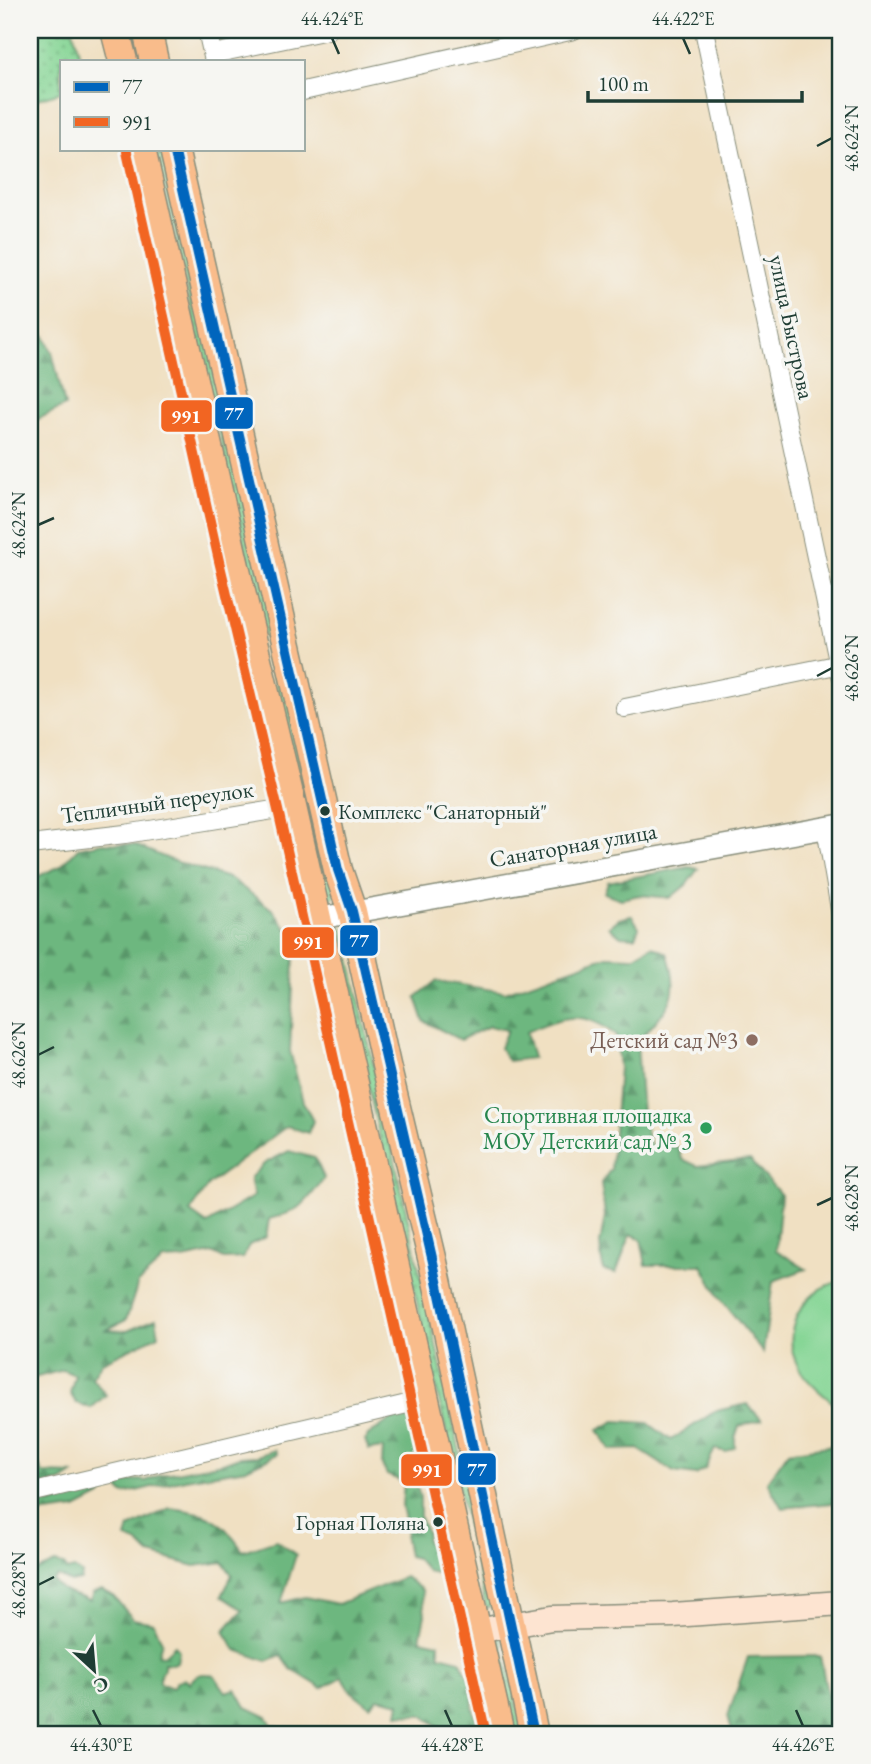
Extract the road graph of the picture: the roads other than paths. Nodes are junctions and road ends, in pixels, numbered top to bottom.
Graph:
1 (116, 30) edge
2 (147, 30) edge
3 (206, 30) edge
4 (328, 30) edge
5 (575, 30) edge
6 (705, 30) edge
7 (214, 58) edge
8 (123, 60) edge
9 (154, 60) edge
10 (304, 91) edge
11 (141, 150) edge
12 (174, 150) edge
13 (840, 668) edge
14 (625, 708) dead end
15 (292, 807) junction
16 (834, 826) edge
17 (30, 845) edge
18 (352, 911) junction
19 (841, 915) edge
20 (315, 919) junction
21 (424, 1401) junction
22 (30, 1493) edge
23 (841, 1603) edge
24 (510, 1624) junction
25 (476, 1631) junction
26 (500, 1734) edge
27 (534, 1734) edge

1 - 8 highway
2 - 9 highway
3 - 7 street
4 - 7 street
5 - 10 street
6 - 13 street, улица Быстрова
11 - 15 highway
12 - 18 highway
13 - 14 street
15 - 17 street, Тепличный переулок
15 - 20 highway
16 - 18 street, Санаторная улица
16 - 19 street
18 - 20 street, Санаторная улица
18 - 24 highway
20 - 21 highway
21 - 22 street
21 - 25 highway
23 - 24 main road
24 - 25 main road
24 - 27 highway
25 - 26 highway

